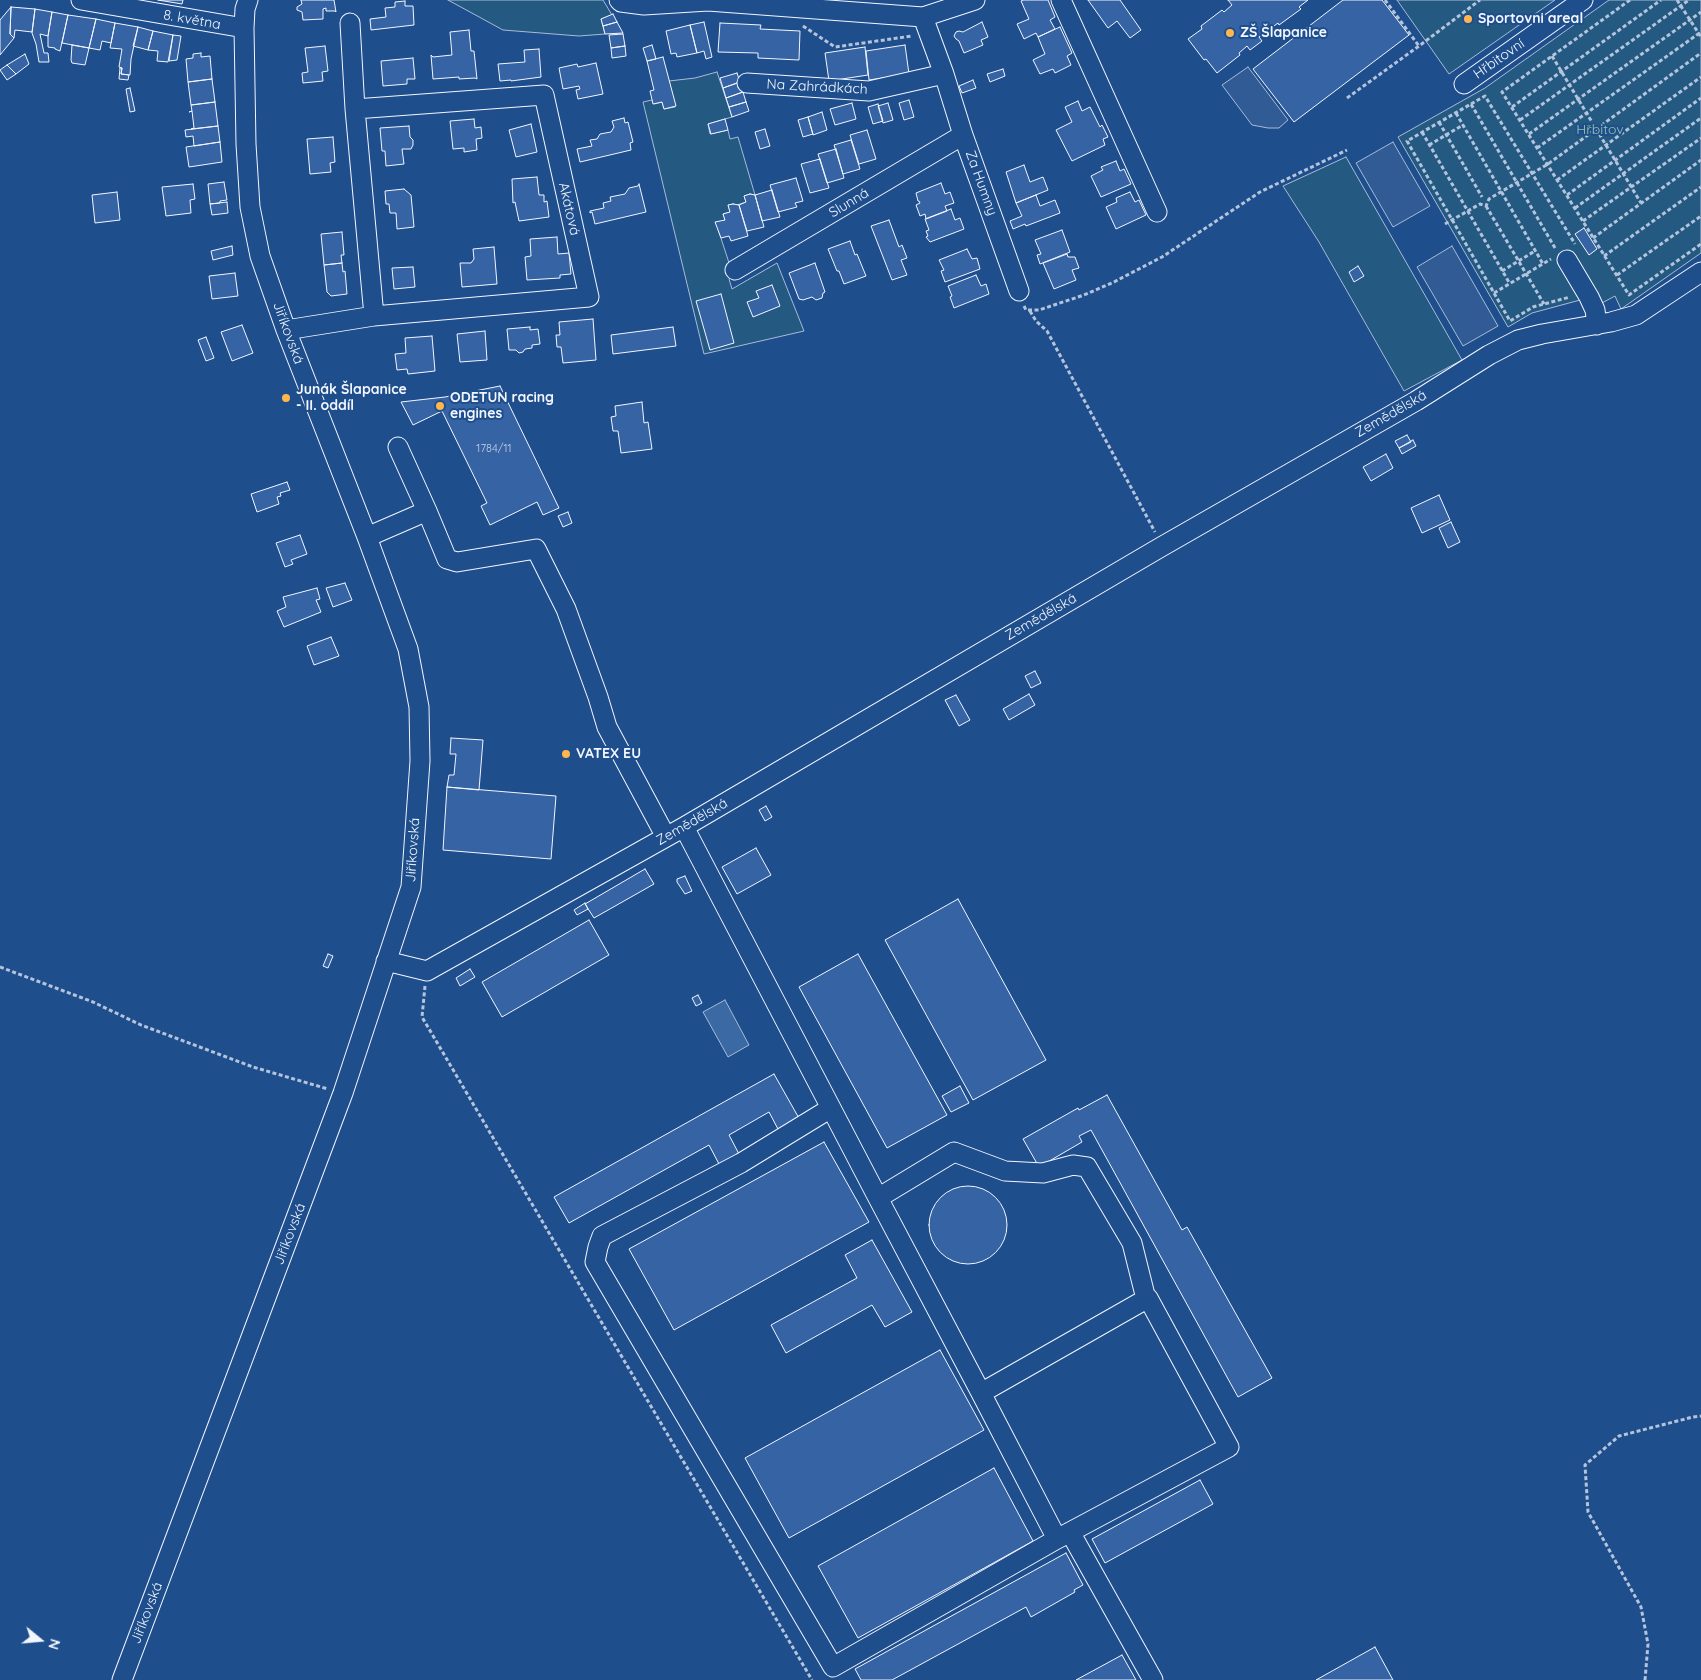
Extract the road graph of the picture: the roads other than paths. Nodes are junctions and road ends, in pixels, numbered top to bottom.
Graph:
1 (81, 0) edge
2 (248, 0) edge
3 (619, 0) edge
4 (975, 0) edge
5 (1062, 0) edge
6 (1583, 0) edge
7 (924, 20) junction
8 (350, 23) dead end
9 (244, 28) junction
10 (944, 74) junction
11 (747, 83) dead end
12 (1464, 84) dead end
13 (355, 109) junction
14 (963, 135) junction
15 (1157, 212) dead end
16 (1563, 258) road end
17 (735, 270) dead end
18 (1701, 272) edge
19 (1020, 291) road end
20 (374, 316) junction
21 (1597, 324) junction
22 (286, 330) junction
23 (398, 448) dead end
24 (427, 511) junction
25 (367, 537) junction
26 (684, 827) junction
27 (666, 837) junction
28 (386, 961) junction
29 (831, 1108) junction
30 (878, 1198) junction
31 (1144, 1291) dead end
32 (981, 1393) junction
33 (1064, 1536) junction
34 (122, 1680) edge
35 (1152, 1680) edge

1 - 9 street, 8. května
2 - 9 street, Jiříkovská
3 - 7 street
4 - 7 street
5 - 15 street
6 - 12 street, Hřbitovní
7 - 10 street
8 - 13 street
9 - 22 street, Jiříkovská
10 - 11 street, Na Zahrádkách
10 - 14 street, Za Humny
13 - 20 street
13 - 20 street, Akátová
14 - 17 street, Slunná
14 - 19 street, Za Humny
16 - 21 street
18 - 21 street, Zemědělská
20 - 22 street, Akátová
21 - 26 street, Zemědělská
22 - 25 street, Jiříkovská
23 - 24 street
24 - 25 street
24 - 27 street
25 - 28 street, Jiříkovská
26 - 27 street, Zemědělská
26 - 29 street
27 - 28 street, Zemědělská
28 - 34 street, Jiříkovská
29 - 30 street
29 - 33 street
30 - 31 street
30 - 32 street
32 - 33 street
32 - 33 street
33 - 35 street

